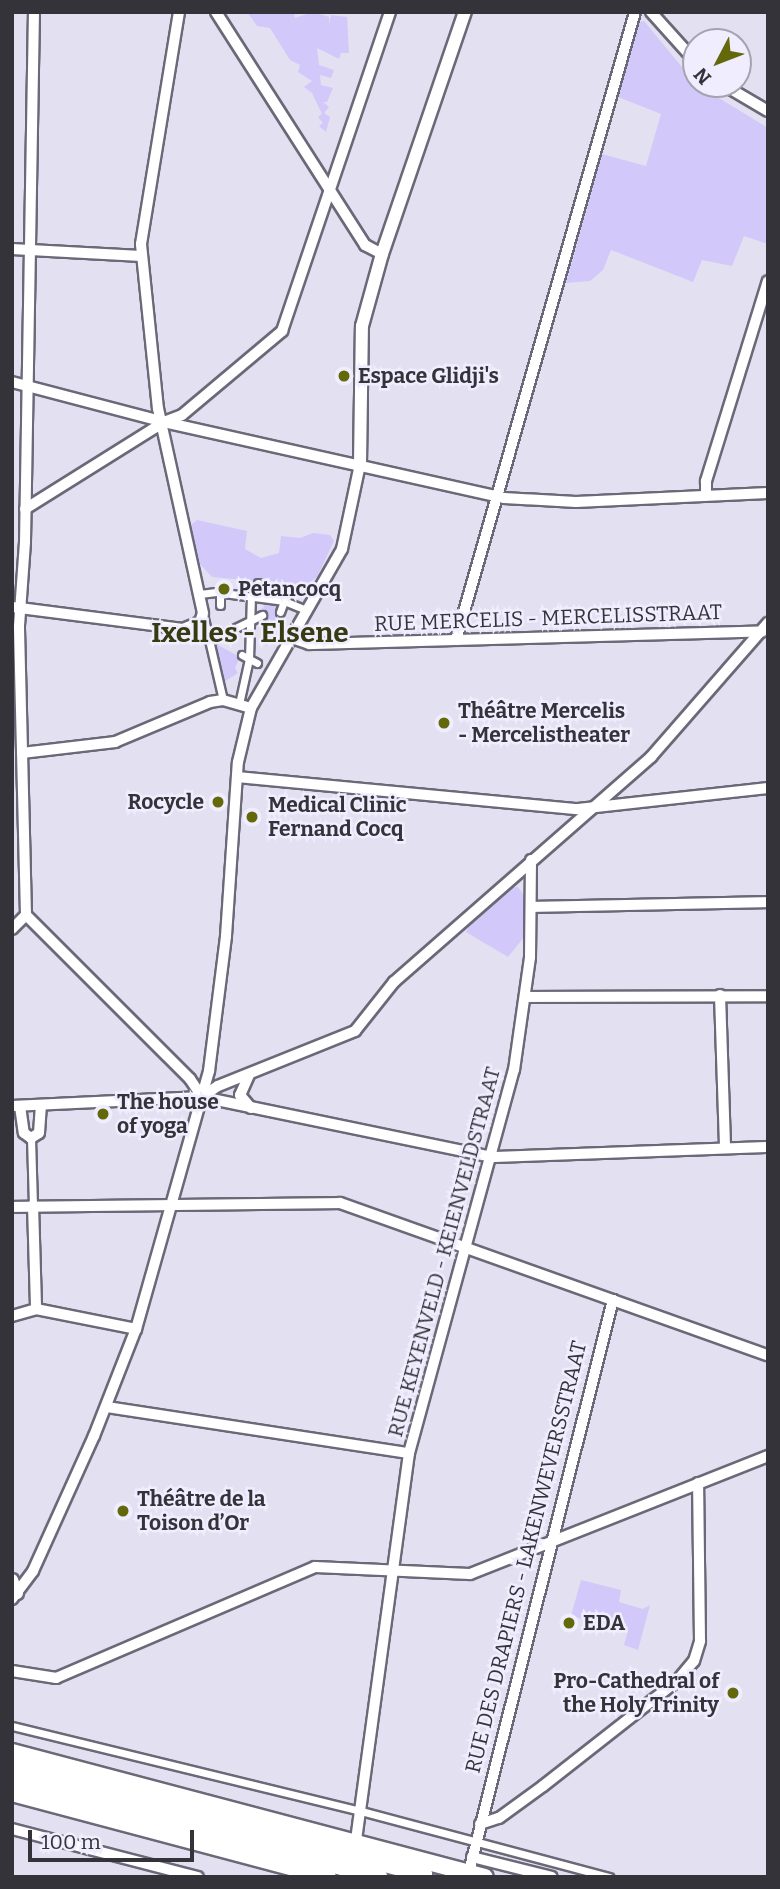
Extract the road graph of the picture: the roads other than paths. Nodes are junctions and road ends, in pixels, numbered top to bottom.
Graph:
1 (34, 12) edge
2 (179, 12) edge
3 (216, 12) edge
4 (390, 12) edge
5 (465, 12) edge
6 (635, 12) edge
7 (651, 12) edge
8 (682, 46) edge
9 (746, 98) edge
10 (768, 111) edge
11 (331, 191) junction
12 (12, 249) edge
13 (29, 250) junction
14 (382, 254) junction
15 (141, 256) junction
16 (768, 281) edge
17 (12, 382) edge
18 (27, 386) junction
19 (164, 422) junction
20 (360, 464) junction
21 (768, 493) edge
22 (706, 495) junction
23 (496, 497) junction
24 (25, 509) junction
25 (258, 583) dead end
26 (220, 593) junction
27 (200, 594) junction
28 (254, 597) junction
29 (284, 601) junction
30 (220, 605) dead end
31 (17, 607) edge
32 (306, 610) junction
33 (280, 612) dead end
34 (203, 613) junction
35 (262, 615) dead end
36 (251, 620) junction
37 (766, 628) edge
38 (289, 637) junction
39 (211, 640) junction
40 (456, 640) junction
41 (219, 643) dead end
42 (245, 657) junction
43 (257, 663) dead end
44 (223, 700) junction
45 (240, 704) junction
46 (251, 708) junction
47 (17, 753) edge
48 (17, 774) edge
49 (237, 777) junction
50 (768, 788) edge
51 (592, 807) junction
52 (531, 860) junction
53 (768, 902) edge
54 (534, 907) junction
55 (26, 915) junction
56 (12, 929) edge
57 (720, 995) junction
58 (768, 996) edge
59 (525, 997) junction
60 (250, 1075) junction
61 (202, 1097) junction
62 (41, 1105) junction
63 (16, 1106) edge
64 (253, 1110) junction
65 (31, 1138) junction
66 (768, 1147) edge
67 (725, 1148) junction
68 (493, 1157) junction
69 (33, 1205) junction
70 (170, 1206) junction
71 (12, 1207) edge
72 (467, 1248) junction
73 (613, 1300) junction
74 (36, 1309) junction
75 (12, 1316) edge
76 (136, 1329) junction
77 (768, 1354) edge
78 (107, 1407) junction
79 (409, 1453) junction
80 (768, 1456) edge
81 (698, 1483) junction
82 (552, 1540) junction
83 (393, 1570) junction
84 (12, 1580) edge
85 (15, 1596) edge
86 (12, 1671) edge
87 (12, 1726) edge
88 (12, 1752) edge
89 (39, 1759) junction
90 (12, 1767) edge
91 (12, 1780) edge
92 (12, 1793) edge
93 (149, 1809) junction
94 (361, 1811) junction
95 (95, 1815) junction
96 (480, 1824) junction
97 (12, 1829) edge
98 (356, 1840) junction
99 (475, 1841) junction
100 (204, 1844) junction
101 (464, 1868) edge
102 (427, 1875) edge
103 (198, 1877) edge
104 (328, 1877) edge
105 (379, 1877) edge
106 (485, 1877) edge
107 (552, 1877) edge
108 (609, 1877) edge

1 - 13 street
2 - 15 street
3 - 11 street
4 - 11 street
5 - 14 street
6 - 23 street
7 - 8 street
9 - 10 street
11 - 14 street
11 - 19 street
12 - 13 street
13 - 15 street
13 - 18 street
14 - 20 street
15 - 19 street
16 - 22 street
17 - 18 street
18 - 19 street
18 - 24 street
19 - 20 street
19 - 24 street
19 - 27 street
20 - 23 street
20 - 32 street
21 - 22 street
22 - 23 street
23 - 40 street
24 - 31 street
25 - 28 street
26 - 27 street
26 - 28 street
26 - 30 street
27 - 34 street
28 - 29 street
28 - 36 street
29 - 32 street
29 - 33 street
31 - 34 street
31 - 47 street
32 - 38 street
34 - 39 street
35 - 36 street
36 - 39 street
36 - 42 street
37 - 40 street, RUE MERCELIS - MERCELISSTRAAT
37 - 51 street
38 - 40 street, RUE MERCELIS - MERCELISSTRAAT
38 - 46 street
39 - 41 street
39 - 44 street
42 - 43 street
42 - 45 street
44 - 45 street
44 - 47 street
45 - 46 street
46 - 49 street
47 - 48 street
48 - 55 street
49 - 51 street
49 - 61 street
50 - 51 street
51 - 52 street
52 - 54 street, RUE KEYENVELD - KEIENVELDSTRAAT
52 - 60 street
53 - 54 street
54 - 59 street, RUE KEYENVELD - KEIENVELDSTRAAT
55 - 56 street
55 - 61 street
57 - 58 street
57 - 59 street
57 - 67 street
59 - 68 street, RUE KEYENVELD - KEIENVELDSTRAAT
60 - 61 street
60 - 64 street
61 - 62 street
61 - 64 street
61 - 70 street
62 - 63 street
62 - 65 street
63 - 65 street
64 - 68 street
65 - 69 street
66 - 67 street
67 - 68 street
68 - 72 street, RUE KEYENVELD - KEIENVELDSTRAAT
69 - 70 street
69 - 71 street
69 - 74 street
70 - 72 street
70 - 76 street
72 - 73 street
72 - 79 street, RUE KEYENVELD - KEIENVELDSTRAAT
73 - 77 street
73 - 82 street, RUE DES DRAPIERS - LAKENWEVERSSTRAAT
74 - 75 street
74 - 76 street
76 - 78 street
78 - 79 street
78 - 85 street
79 - 83 street, RUE KEYENVELD - KEIENVELDSTRAAT
80 - 81 street
81 - 82 street
81 - 96 street
82 - 83 street
82 - 96 street, RUE DES DRAPIERS - LAKENWEVERSSTRAAT
83 - 86 street
83 - 94 street, RUE KEYENVELD - KEIENVELDSTRAAT
84 - 85 street
87 - 94 street
88 - 89 main road
89 - 93 main road
89 - 98 main road
90 - 93 main road
91 - 93 main road
92 - 95 main road
93 - 95 main road
93 - 100 main road
93 - 102 main road
93 - 105 main road
94 - 98 street, RUE KEYENVELD - KEIENVELDSTRAAT
94 - 99 street
95 - 100 main road
96 - 99 street, RUE DES DRAPIERS - LAKENWEVERSSTRAAT
97 - 103 street
98 - 101 main road
99 - 101 street, RUE DES DRAPIERS - LAKENWEVERSSTRAAT
99 - 108 street
100 - 104 main road
101 - 102 street
101 - 106 main road
101 - 107 street

